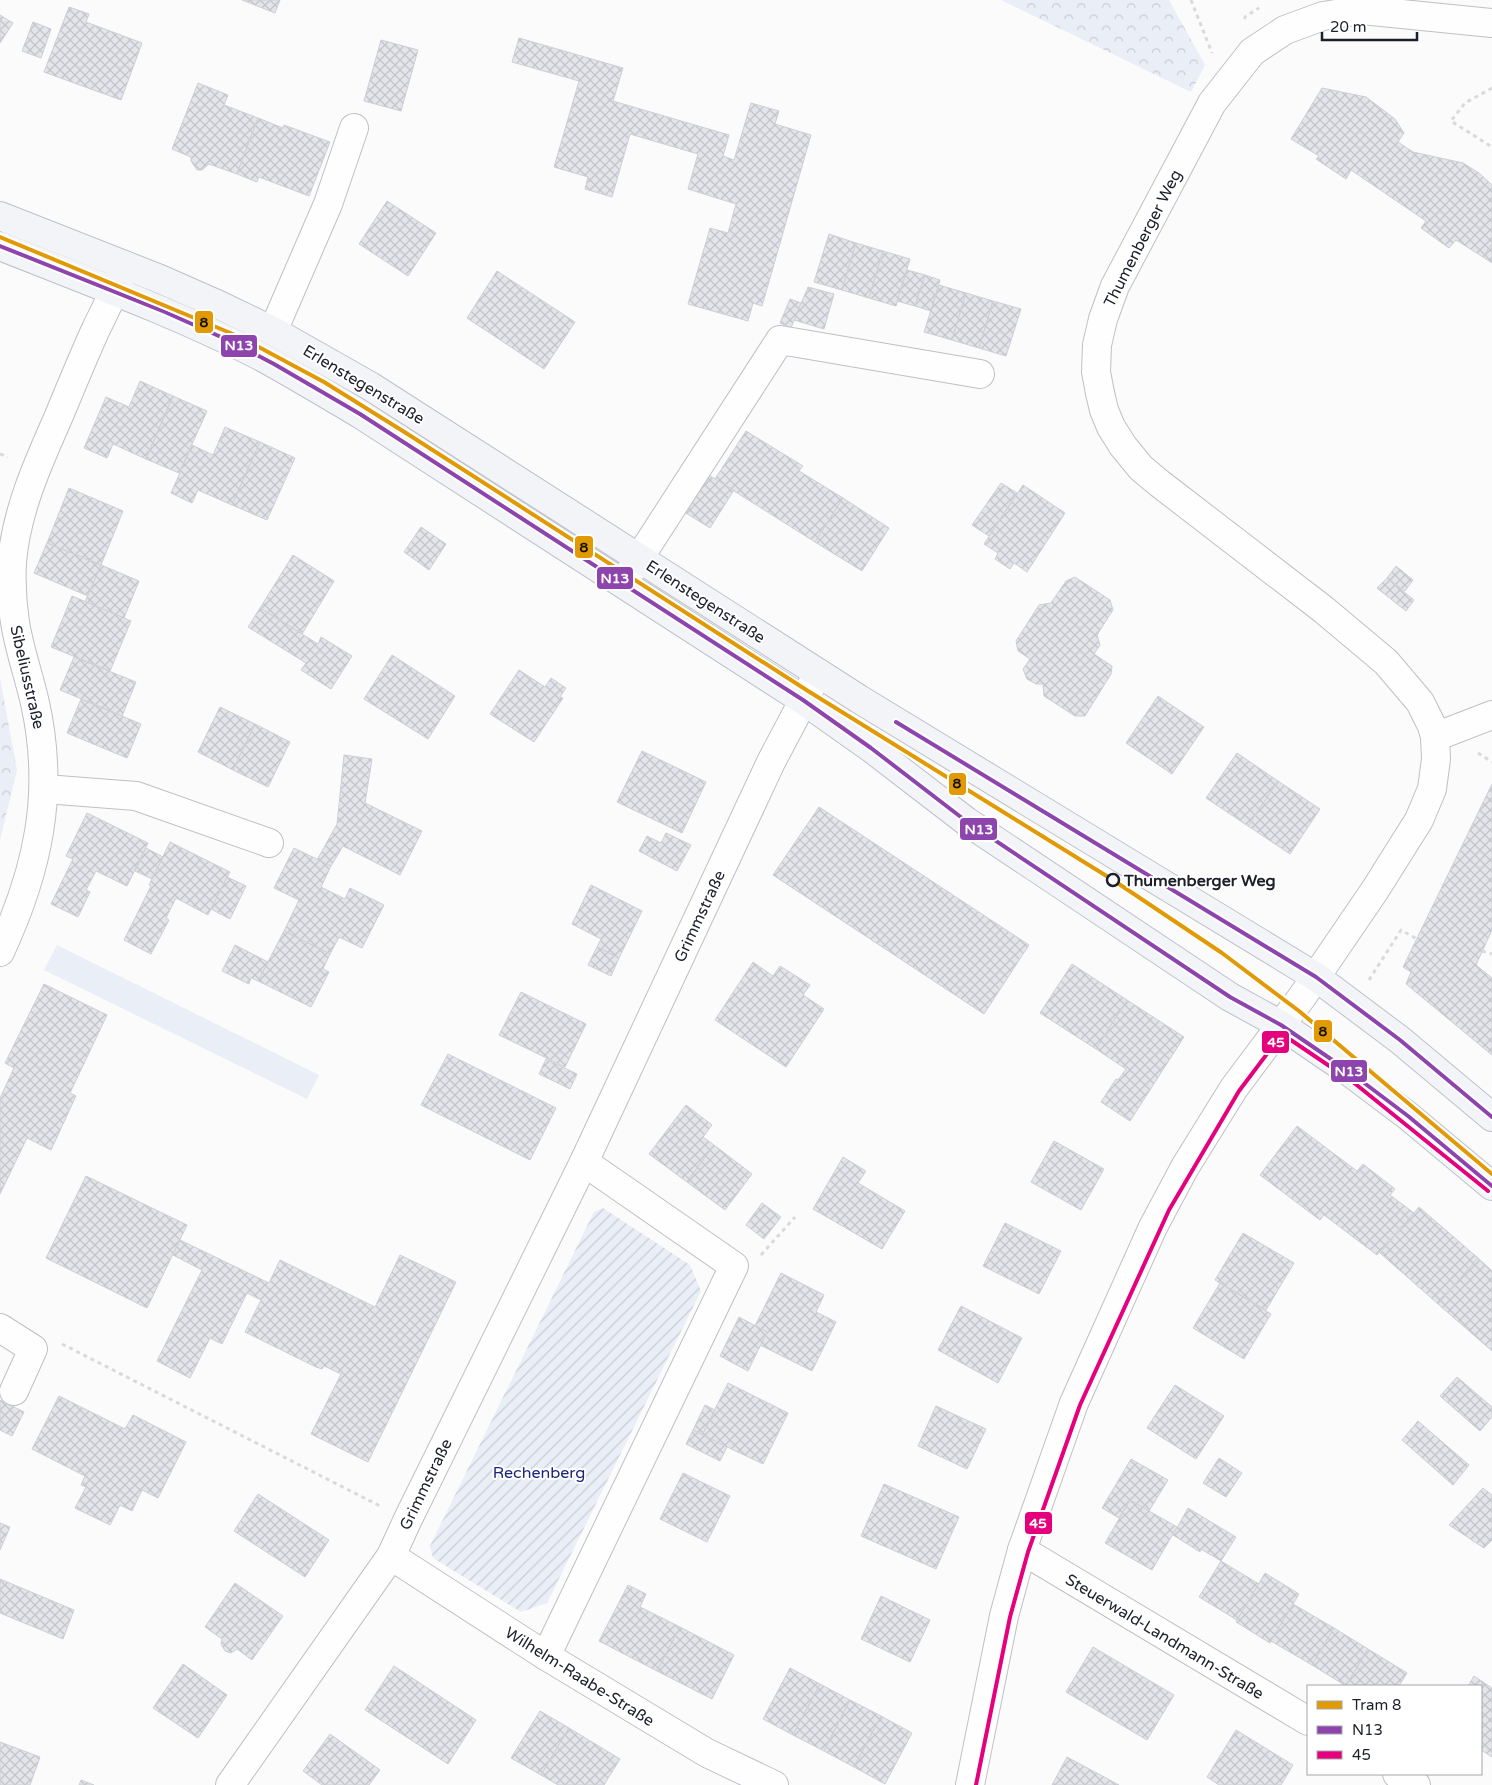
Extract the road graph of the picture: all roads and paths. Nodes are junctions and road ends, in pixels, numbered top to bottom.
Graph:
1 (1191, 0) edge
2 (1266, 4) dead end
3 (1492, 23) edge
4 (1241, 24) dead end
5 (1213, 55) dead end
6 (1492, 88) edge
7 (354, 128) dead end
8 (1492, 147) edge
9 (0, 216) edge
10 (0, 246) edge
11 (124, 266) junction
12 (114, 292) junction
13 (273, 331) junction
14 (980, 374) dead end
15 (638, 558) junction
16 (623, 583) junction
17 (818, 674) junction
18 (803, 700) junction
19 (1492, 715) edge
20 (1435, 737) junction
21 (45, 789) junction
22 (269, 843) dead end
23 (1417, 939) dead end
24 (0, 952) edge
25 (1482, 952) dead end
26 (1332, 954) junction
27 (1492, 954) edge
28 (1316, 977) junction
29 (1281, 1025) junction
30 (1492, 1117) edge
31 (584, 1162) junction
32 (1492, 1186) edge
33 (796, 1217) dead end
34 (734, 1266) junction
35 (0, 1328) edge
36 (57, 1342) dead end
37 (14, 1391) dead end
38 (408, 1519) junction
39 (1022, 1550) junction
40 (391, 1556) junction
41 (546, 1656) junction
42 (1307, 1720) edge
43 (1399, 1775) edge
44 (230, 1785) edge
45 (774, 1785) edge
46 (970, 1785) edge
47 (1416, 1785) edge

1 - 5 path
2 - 4 path
3 - 20 street, Thumenberger Weg
6 - 8 path
7 - 13 street
9 - 11 main road, Erlenstegenstraße
10 - 12 main road, Erlenstegenstraße
11 - 12 street, Sibeliusstraße
11 - 13 main road, Erlenstegenstraße
12 - 16 main road, Erlenstegenstraße
12 - 21 street, Sibeliusstraße
13 - 15 main road, Erlenstegenstraße
14 - 15 street
15 - 16 street
15 - 17 main road, Erlenstegenstraße
16 - 18 main road, Erlenstegenstraße
17 - 18 street, Grimmstraße
17 - 28 main road, Erlenstegenstraße
18 - 29 main road, Erlenstegenstraße
18 - 31 street, Grimmstraße
19 - 20 street
20 - 26 street, Thumenberger Weg
21 - 22 street
21 - 24 street, Sibeliusstraße
23 - 26 path
25 - 27 path
26 - 28 street, Thumenberger Weg
28 - 29 street, Thumenberger Weg
28 - 30 main road, Erlenstegenstraße
29 - 32 main road, Erlenstegenstraße
29 - 39 street, Thumenberger Weg
31 - 34 street
31 - 38 street, Grimmstraße
33 - 34 path
34 - 41 street
35 - 37 street
36 - 38 path
38 - 40 street, Grimmstraße
39 - 42 street, Steuerwald-Landmann-Straße
39 - 46 street, Thumenberger Weg
40 - 41 street, Wilhelm-Raabe-Straße
40 - 44 street, Grimmstraße
41 - 45 street, Wilhelm-Raabe-Straße
43 - 47 street

